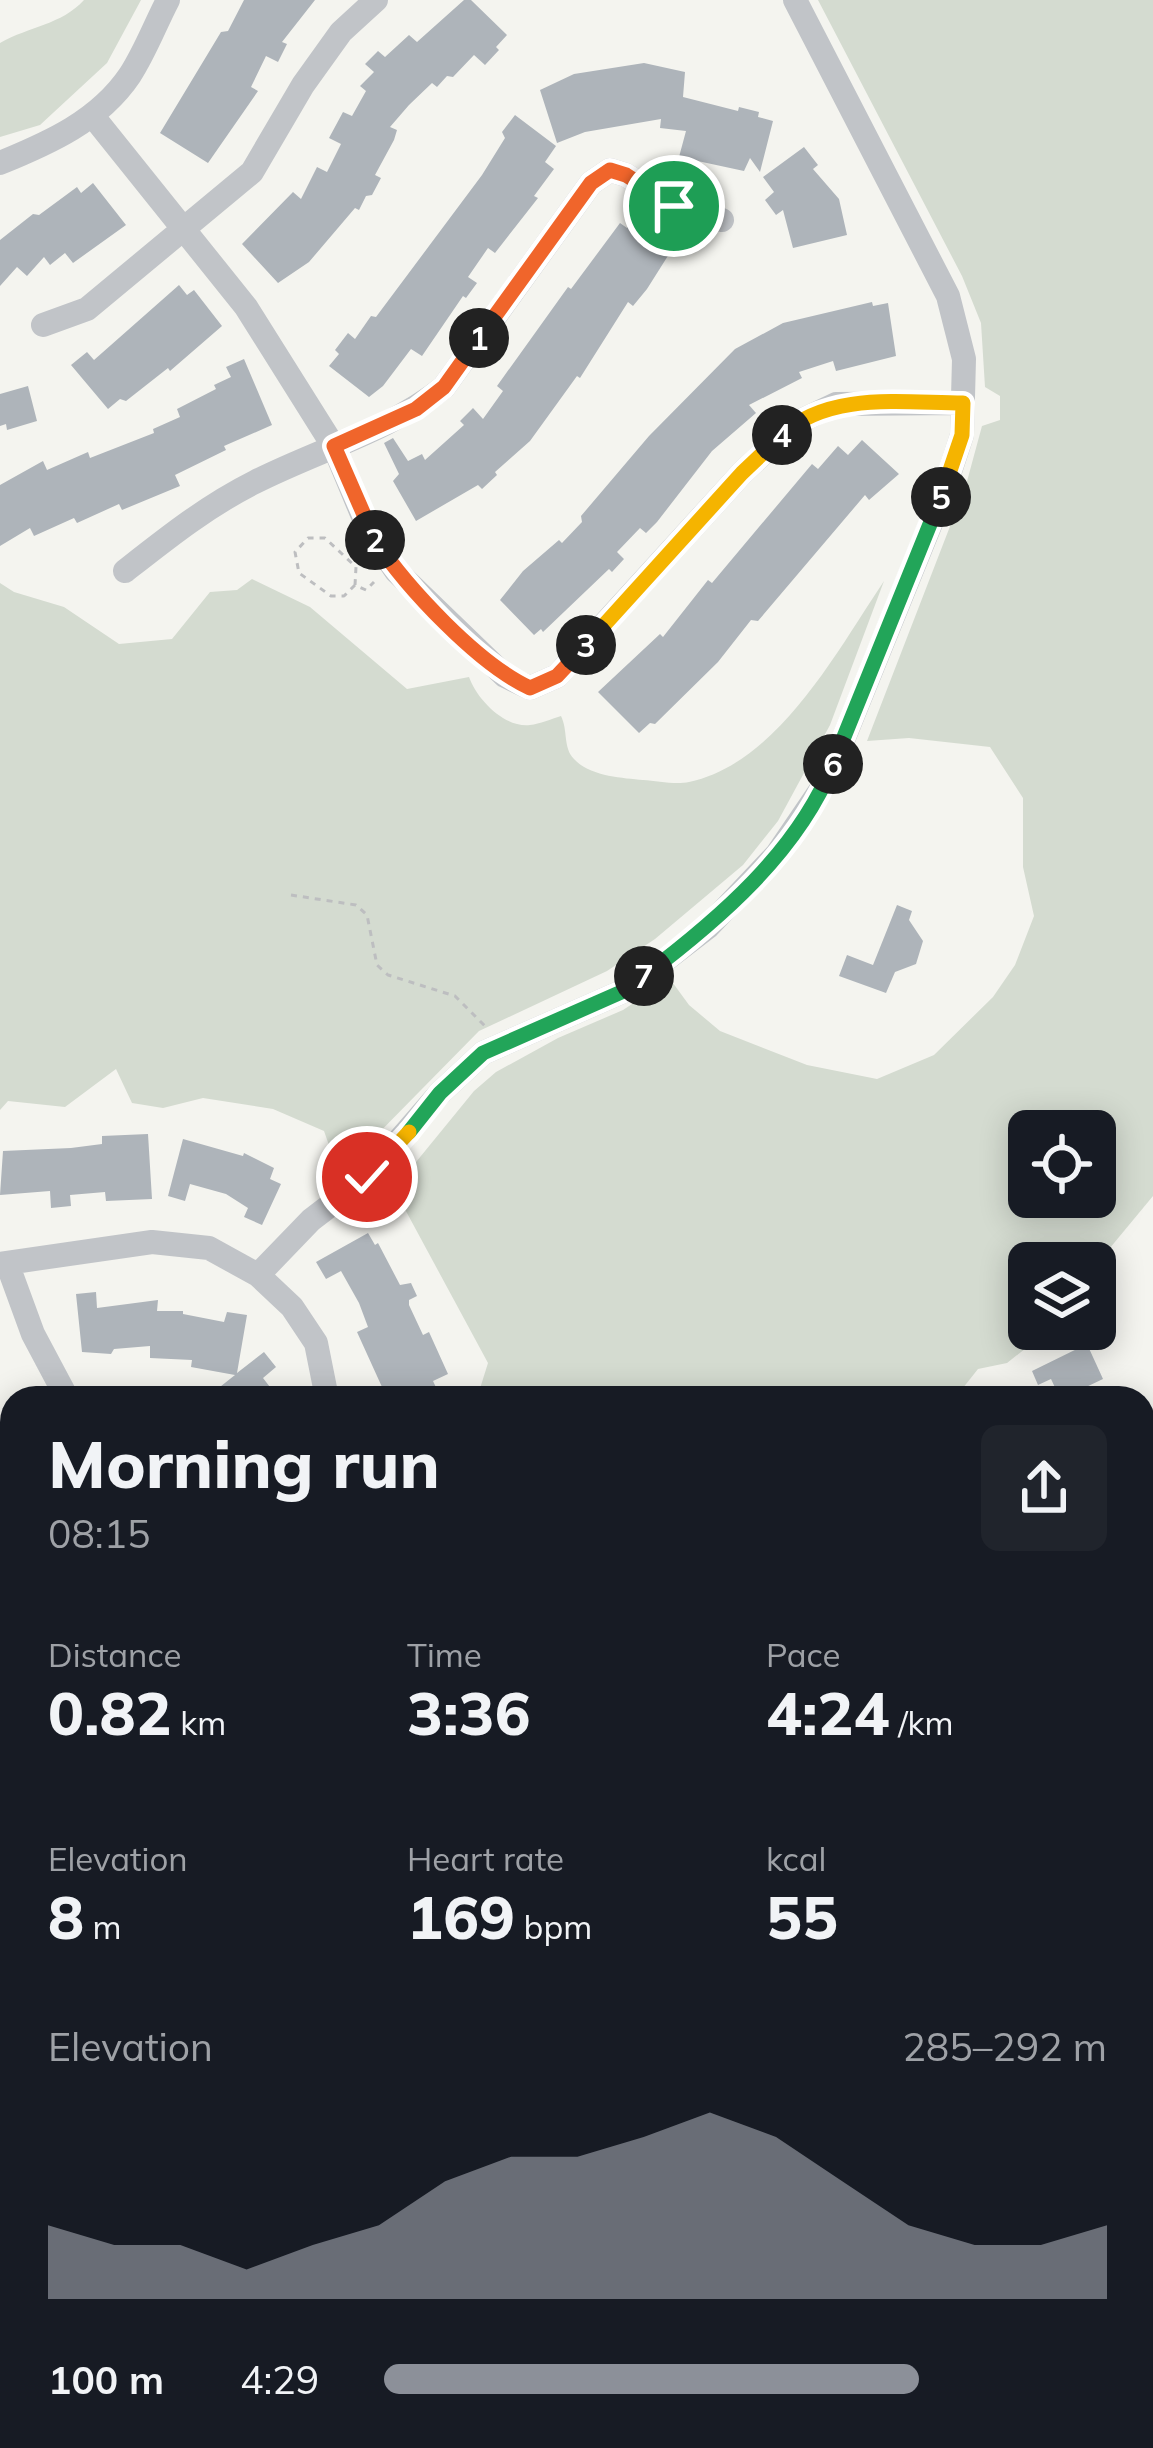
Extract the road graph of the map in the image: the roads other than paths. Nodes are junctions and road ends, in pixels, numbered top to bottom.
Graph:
1 (168, 0) edge
2 (376, 0) edge
3 (795, 0) edge
4 (92, 115) junction
5 (0, 163) edge
6 (722, 220) dead end
7 (184, 230) junction
8 (43, 325) dead end
9 (963, 403) junction
10 (334, 446) junction
11 (125, 571) dead end
12 (3, 1264) edge
13 (258, 1275) junction
14 (61, 1386) edge
15 (325, 1386) edge

1 - 4 street
2 - 7 street
3 - 9 street
4 - 5 street
4 - 7 street
6 - 10 street
7 - 8 street
7 - 10 street
9 - 10 street
9 - 13 street
10 - 11 street
12 - 13 street
12 - 14 street
13 - 15 street

